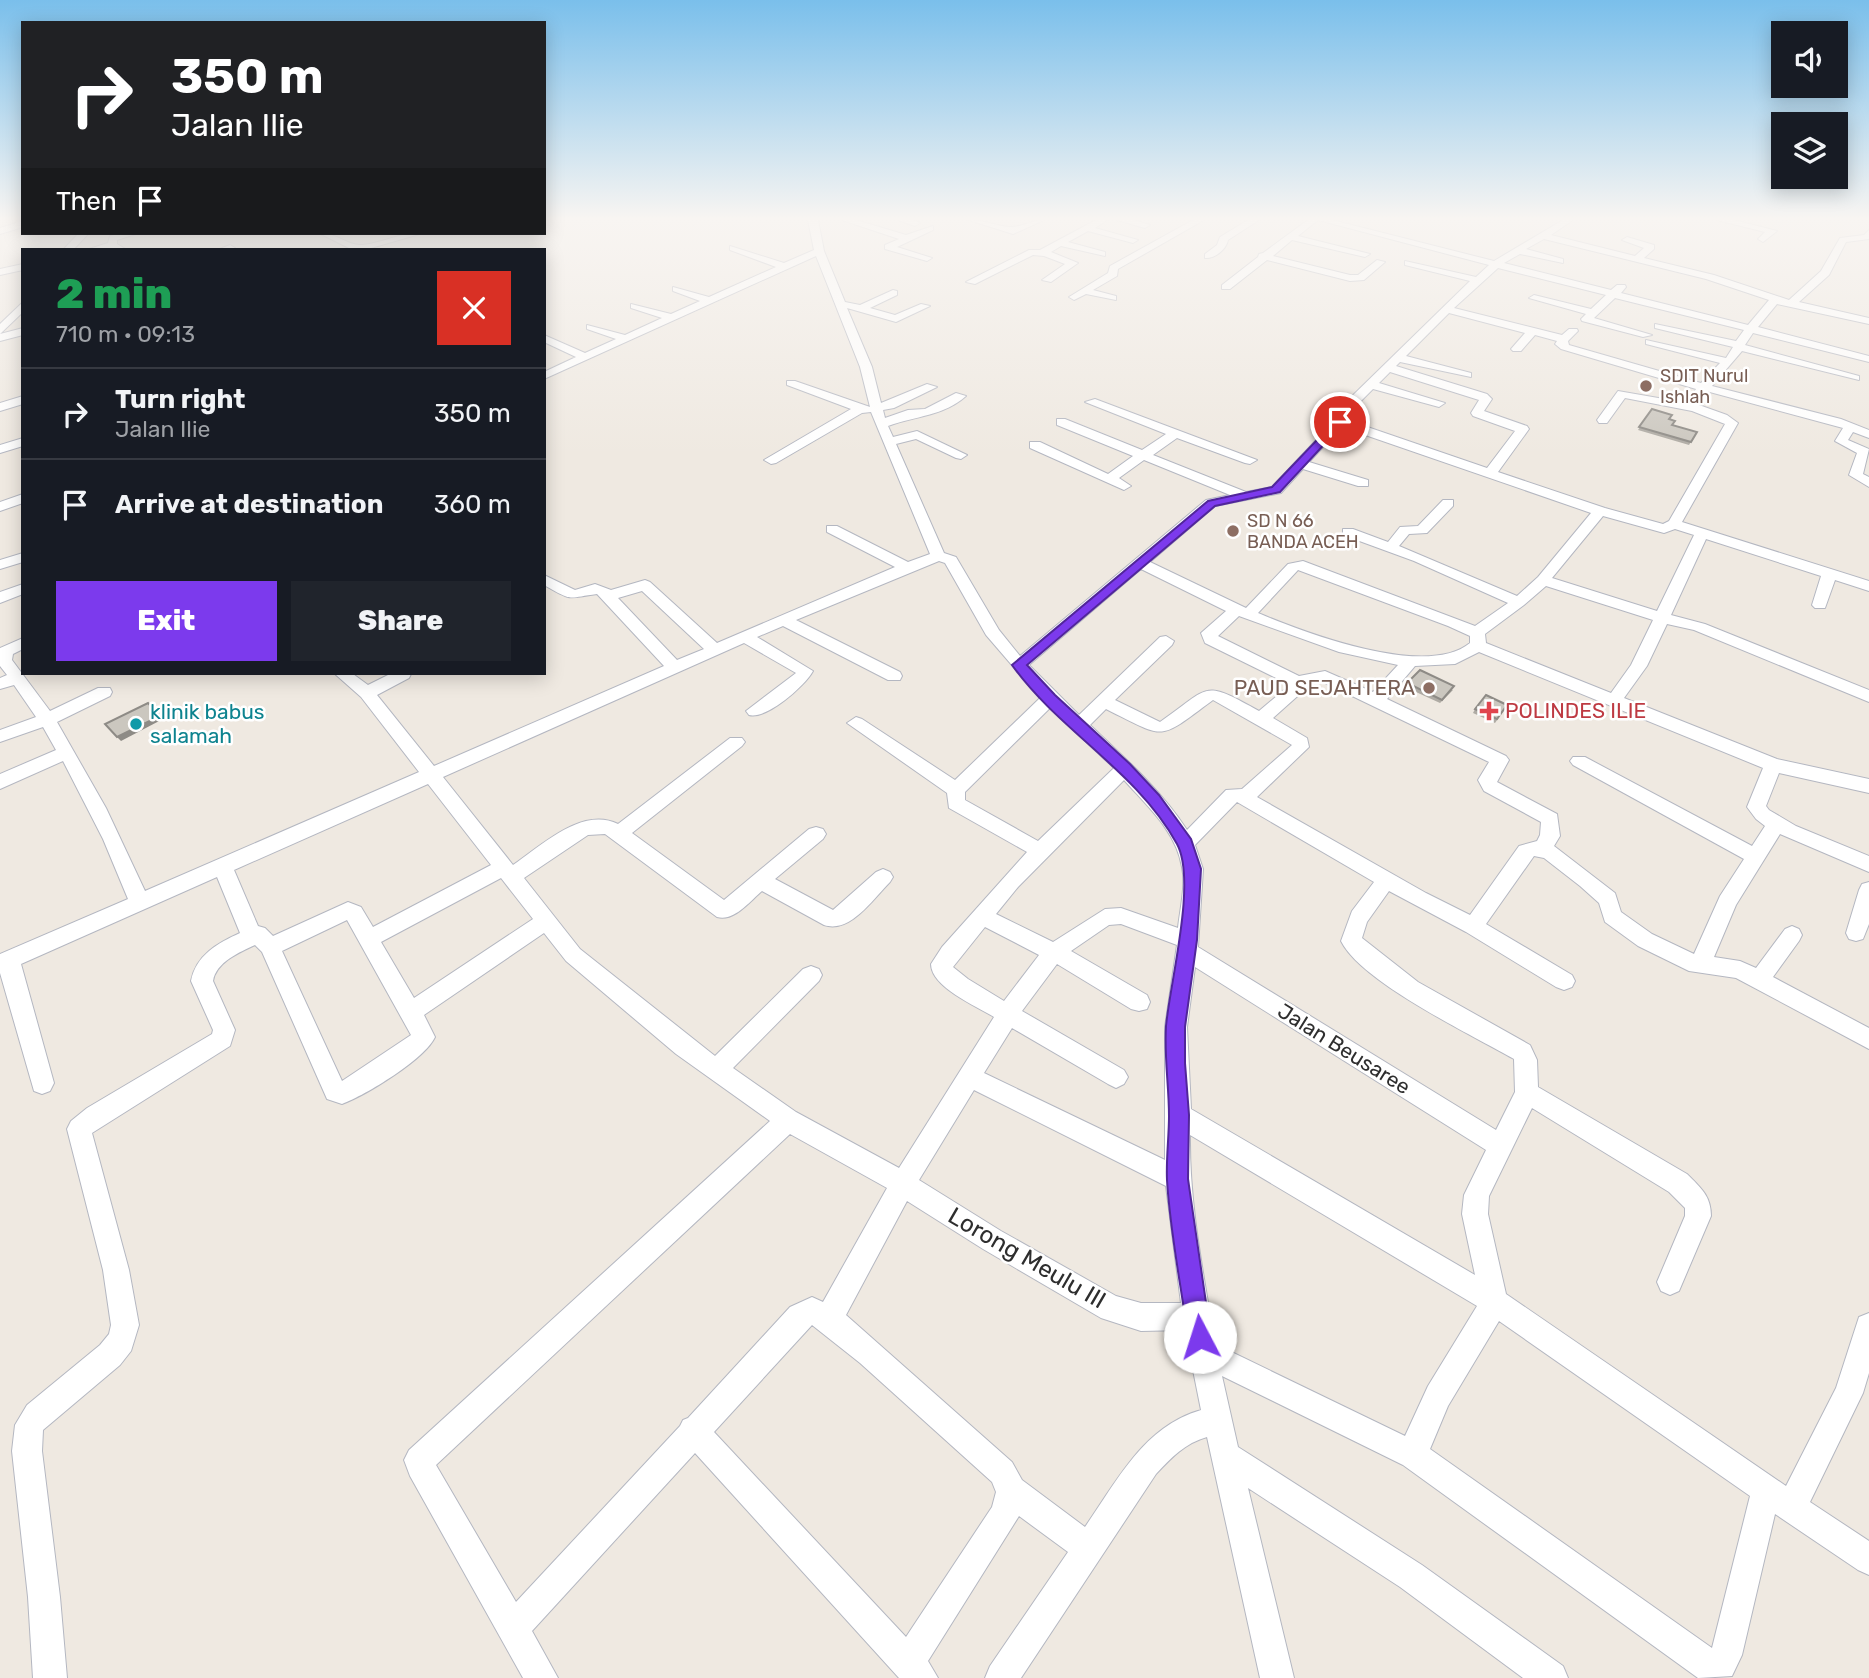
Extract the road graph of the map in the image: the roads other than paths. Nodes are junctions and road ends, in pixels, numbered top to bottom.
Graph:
1 (703, 298) edge
2 (716, 298) edge
3 (837, 298) edge
4 (882, 298) edge
5 (1459, 298) edge
6 (1534, 298) dead end
7 (1608, 298) edge
8 (1634, 298) edge
9 (1774, 298) edge
10 (1797, 298) edge
11 (1779, 300) junction
12 (710, 301) junction
13 (1792, 303) junction
14 (840, 305) junction
15 (21, 306) edge
16 (635, 306) dead end
17 (925, 306) dead end
18 (861, 308) junction
19 (1448, 310) junction
20 (1589, 316) junction
21 (671, 318) junction
22 (1869, 321) edge
23 (1659, 326) dead end
24 (592, 327) dead end
25 (1530, 327) junction
26 (1753, 329) junction
27 (0, 331) edge
28 (21, 332) edge
29 (0, 338) edge
30 (546, 339) edge
31 (1564, 339) junction
32 (623, 340) junction
33 (1739, 346) junction
34 (643, 349) dead end
35 (1517, 349) dead end
36 (585, 357) junction
37 (1399, 358) junction
38 (1869, 359) edge
39 (1728, 362) junction
40 (1389, 368) junction
41 (546, 375) edge
42 (1467, 375) dead end
43 (1855, 378) dead end
44 (791, 383) dead end
45 (1372, 385) junction
46 (931, 387) dead end
47 (1704, 387) junction
48 (960, 396) dead end
49 (21, 401) edge
50 (1091, 402) dead end
51 (1439, 403) dead end
52 (1107, 405) junction
53 (0, 407) edge
54 (1693, 408) junction
55 (859, 409) junction
56 (878, 415) junction
57 (1091, 417) dead end
58 (1603, 420) dead end
59 (1061, 422) dead end
60 (1340, 422) junction
61 (1849, 428) junction
62 (1175, 433) junction
63 (1869, 434) edge
64 (888, 442) junction
65 (21, 443) edge
66 (1035, 445) dead end
67 (0, 449) edge
68 (961, 455) dead end
69 (1144, 457) junction
70 (771, 460) dead end
71 (1250, 460) dead end
72 (1302, 464) junction
73 (1491, 472) junction
74 (1109, 479) junction
75 (1363, 483) dead end
76 (1869, 483) edge
77 (1124, 486) dead end
78 (0, 489) edge
79 (1247, 497) junction
80 (12, 502) edge
81 (1448, 503) dead end
82 (1600, 511) junction
83 (1674, 524) junction
84 (832, 529) dead end
85 (1348, 532) dead end
86 (1702, 533) junction
87 (1390, 548) junction
88 (938, 556) junction
89 (21, 558) edge
90 (1142, 564) junction
91 (0, 565) edge
92 (906, 567) junction
93 (1829, 573) junction
94 (546, 580) edge
95 (1542, 580) junction
96 (1869, 586) edge
97 (21, 589) edge
98 (607, 596) junction
99 (0, 598) edge
100 (1519, 602) junction
101 (1820, 605) dead end
102 (1243, 612) junction
103 (1663, 618) junction
104 (782, 619) junction
105 (745, 636) junction
106 (1476, 639) junction
107 (1166, 641) dead end
108 (21, 644) edge
109 (715, 650) junction
110 (1411, 661) junction
111 (1019, 665) junction
112 (676, 668) junction
113 (344, 675) edge
114 (402, 675) edge
115 (894, 676) dead end
116 (9, 680) edge
117 (1304, 682) junction
118 (104, 692) dead end
119 (367, 693) junction
120 (1869, 696) edge
121 (1050, 698) junction
122 (1376, 699) junction
123 (1104, 701) junction
124 (1613, 702) junction
125 (755, 711) dead end
126 (45, 720) junction
127 (1260, 720) junction
128 (856, 723) dead end
129 (1079, 725) junction
130 (0, 736) edge
131 (736, 742) dead end
132 (67, 752) junction
133 (1579, 761) dead end
134 (1773, 765) junction
135 (1125, 768) junction
136 (434, 775) junction
137 (0, 782) edge
138 (1869, 786) edge
139 (956, 790) junction
140 (1245, 797) junction
141 (1776, 824) junction
142 (619, 833) junction
143 (816, 834) dead end
144 (1185, 843) junction
145 (1542, 849) junction
146 (1040, 851) junction
147 (1755, 856) junction
148 (1869, 864) edge
149 (223, 867) junction
150 (507, 873) junction
151 (883, 877) dead end
152 (1387, 880) junction
153 (761, 881) junction
154 (1869, 890) edge
155 (140, 903) junction
156 (982, 916) junction
157 (545, 922) junction
158 (1473, 926) junction
159 (1856, 933) dead end
160 (1793, 935) dead end
161 (368, 939) junction
162 (261, 942) junction
163 (1188, 946) junction
164 (1054, 951) junction
165 (5, 962) edge
166 (1700, 964) junction
167 (810, 975) dead end
168 (1759, 980) junction
169 (1564, 981) dead end
170 (1139, 1002) dead end
171 (411, 1012) junction
172 (1008, 1012) junction
173 (1869, 1039) edge
174 (716, 1070) junction
175 (968, 1076) junction
176 (1116, 1077) dead end
177 (42, 1083) dead end
178 (1527, 1093) junction
179 (1179, 1115) junction
180 (788, 1120) junction
181 (1501, 1146) junction
182 (1177, 1179) junction
183 (903, 1184) junction
184 (1670, 1282) dead end
185 (1495, 1303) junction
186 (1199, 1316) junction
187 (829, 1320) junction
188 (1867, 1338) edge
189 (1202, 1352) junction
190 (1218, 1420) junction
191 (693, 1430) junction
192 (1413, 1455) junction
193 (1226, 1456) junction
194 (1011, 1491) junction
195 (1779, 1499) junction
196 (1089, 1545) junction
197 (1869, 1559) edge
198 (512, 1630) junction
199 (914, 1671) edge
200 (50, 1678) edge
201 (541, 1678) edge
202 (1002, 1678) edge
203 (1277, 1678) edge
204 (1551, 1678) edge

1 - 12 street
2 - 12 street
3 - 14 street
4 - 18 street
5 - 19 street
6 - 20 street
7 - 20 street
8 - 26 street
9 - 11 street
10 - 13 street
11 - 13 street
11 - 26 street
12 - 21 street
13 - 22 street
14 - 18 street
14 - 56 street
15 - 27 street
16 - 21 street
17 - 18 street
19 - 25 street
19 - 37 street
20 - 31 street
20 - 39 street
21 - 32 street
23 - 33 street
24 - 32 street
25 - 31 street
25 - 35 street
26 - 33 street
26 - 38 street
28 - 29 street
30 - 36 street
31 - 47 street
32 - 34 street
32 - 36 street
33 - 39 street
33 - 43 street
36 - 41 street
37 - 40 street
37 - 42 street
39 - 47 street
40 - 45 street
40 - 73 street
44 - 55 street
45 - 51 street
45 - 60 street
46 - 56 street
47 - 54 street
47 - 61 street
48 - 56 street
49 - 53 street
50 - 52 street
52 - 57 street
52 - 62 street
54 - 58 street
54 - 83 street
55 - 56 street
55 - 70 street
56 - 64 street
59 - 69 street
60 - 72 street
60 - 73 street
61 - 63 street
61 - 76 street
62 - 69 street
62 - 71 street
64 - 68 street
64 - 88 street
65 - 67 street
66 - 74 street
69 - 74 street
69 - 79 street
72 - 75 street
72 - 79 street
73 - 82 street
74 - 77 street
78 - 80 street
79 - 90 street
81 - 87 street
82 - 83 street
82 - 95 street
83 - 86 street
84 - 92 street
85 - 87 street
86 - 93 street
86 - 103 street
87 - 100 street
88 - 92 street
88 - 111 street
89 - 91 street
90 - 102 street
90 - 111 street
92 - 104 street
93 - 96 street
93 - 101 street
94 - 98 street
95 - 100 street
95 - 103 street
97 - 99 street
98 - 109 street
98 - 112 street
100 - 106 street
102 - 106 street
102 - 110 street
102 - 117 street
103 - 120 street
103 - 124 street
104 - 105 street
104 - 115 street
105 - 109 street
105 - 125 street
106 - 110 street
106 - 124 street
107 - 123 street
108 - 116 street
109 - 112 street
110 - 122 street
111 - 121 street
112 - 136 street
113 - 119 street, Lorong Meulu III
114 - 119 street
116 - 126 street
117 - 122 street
117 - 127 street
118 - 126 street
119 - 136 street, Lorong Meulu III
121 - 129 street
121 - 139 street
122 - 145 street
123 - 127 street
123 - 129 street
124 - 134 street
126 - 130 street
126 - 132 street
127 - 140 street
128 - 139 street
129 - 135 street
131 - 142 street
132 - 137 street
132 - 155 street
133 - 147 street
134 - 138 street
134 - 141 street
135 - 144 street
135 - 146 street
136 - 149 street
136 - 150 street, Lorong Meulu III
139 - 146 street
140 - 144 street
140 - 152 street
141 - 147 street
141 - 148 street
142 - 150 street
142 - 153 street
143 - 153 street
144 - 163 street
145 - 158 street
145 - 166 street
146 - 156 street
147 - 166 street
149 - 155 street
149 - 162 street
150 - 157 street, Lorong Meulu III
150 - 161 street
151 - 153 street
152 - 158 street
152 - 178 street
154 - 159 street
155 - 165 street
156 - 164 street
156 - 172 street
157 - 171 street
157 - 174 street, Lorong Meulu III
158 - 169 street
160 - 168 street
161 - 162 street
161 - 171 street
162 - 171 street
162 - 200 street
163 - 164 street, Jalan Beusaree
163 - 179 street
163 - 181 street, Jalan Beusaree
164 - 170 street
164 - 172 street
165 - 177 street
166 - 168 street
167 - 174 street
168 - 173 street
172 - 175 street
172 - 176 street
174 - 180 street, Lorong Meulu III
175 - 182 street
175 - 183 street
178 - 181 street
178 - 184 street
179 - 182 street
179 - 185 street
180 - 183 street, Lorong Meulu III
180 - 198 street
181 - 185 street
182 - 186 street
183 - 186 street, Lorong Meulu III
183 - 187 street
185 - 192 street
185 - 195 street
186 - 189 street
187 - 191 street
187 - 194 street
188 - 195 street
189 - 190 street
189 - 192 street
190 - 193 street
190 - 196 street
191 - 198 street
191 - 199 street
192 - 195 street
193 - 203 street
193 - 204 street
194 - 196 street
194 - 199 street
195 - 197 street
196 - 202 street
198 - 201 street

